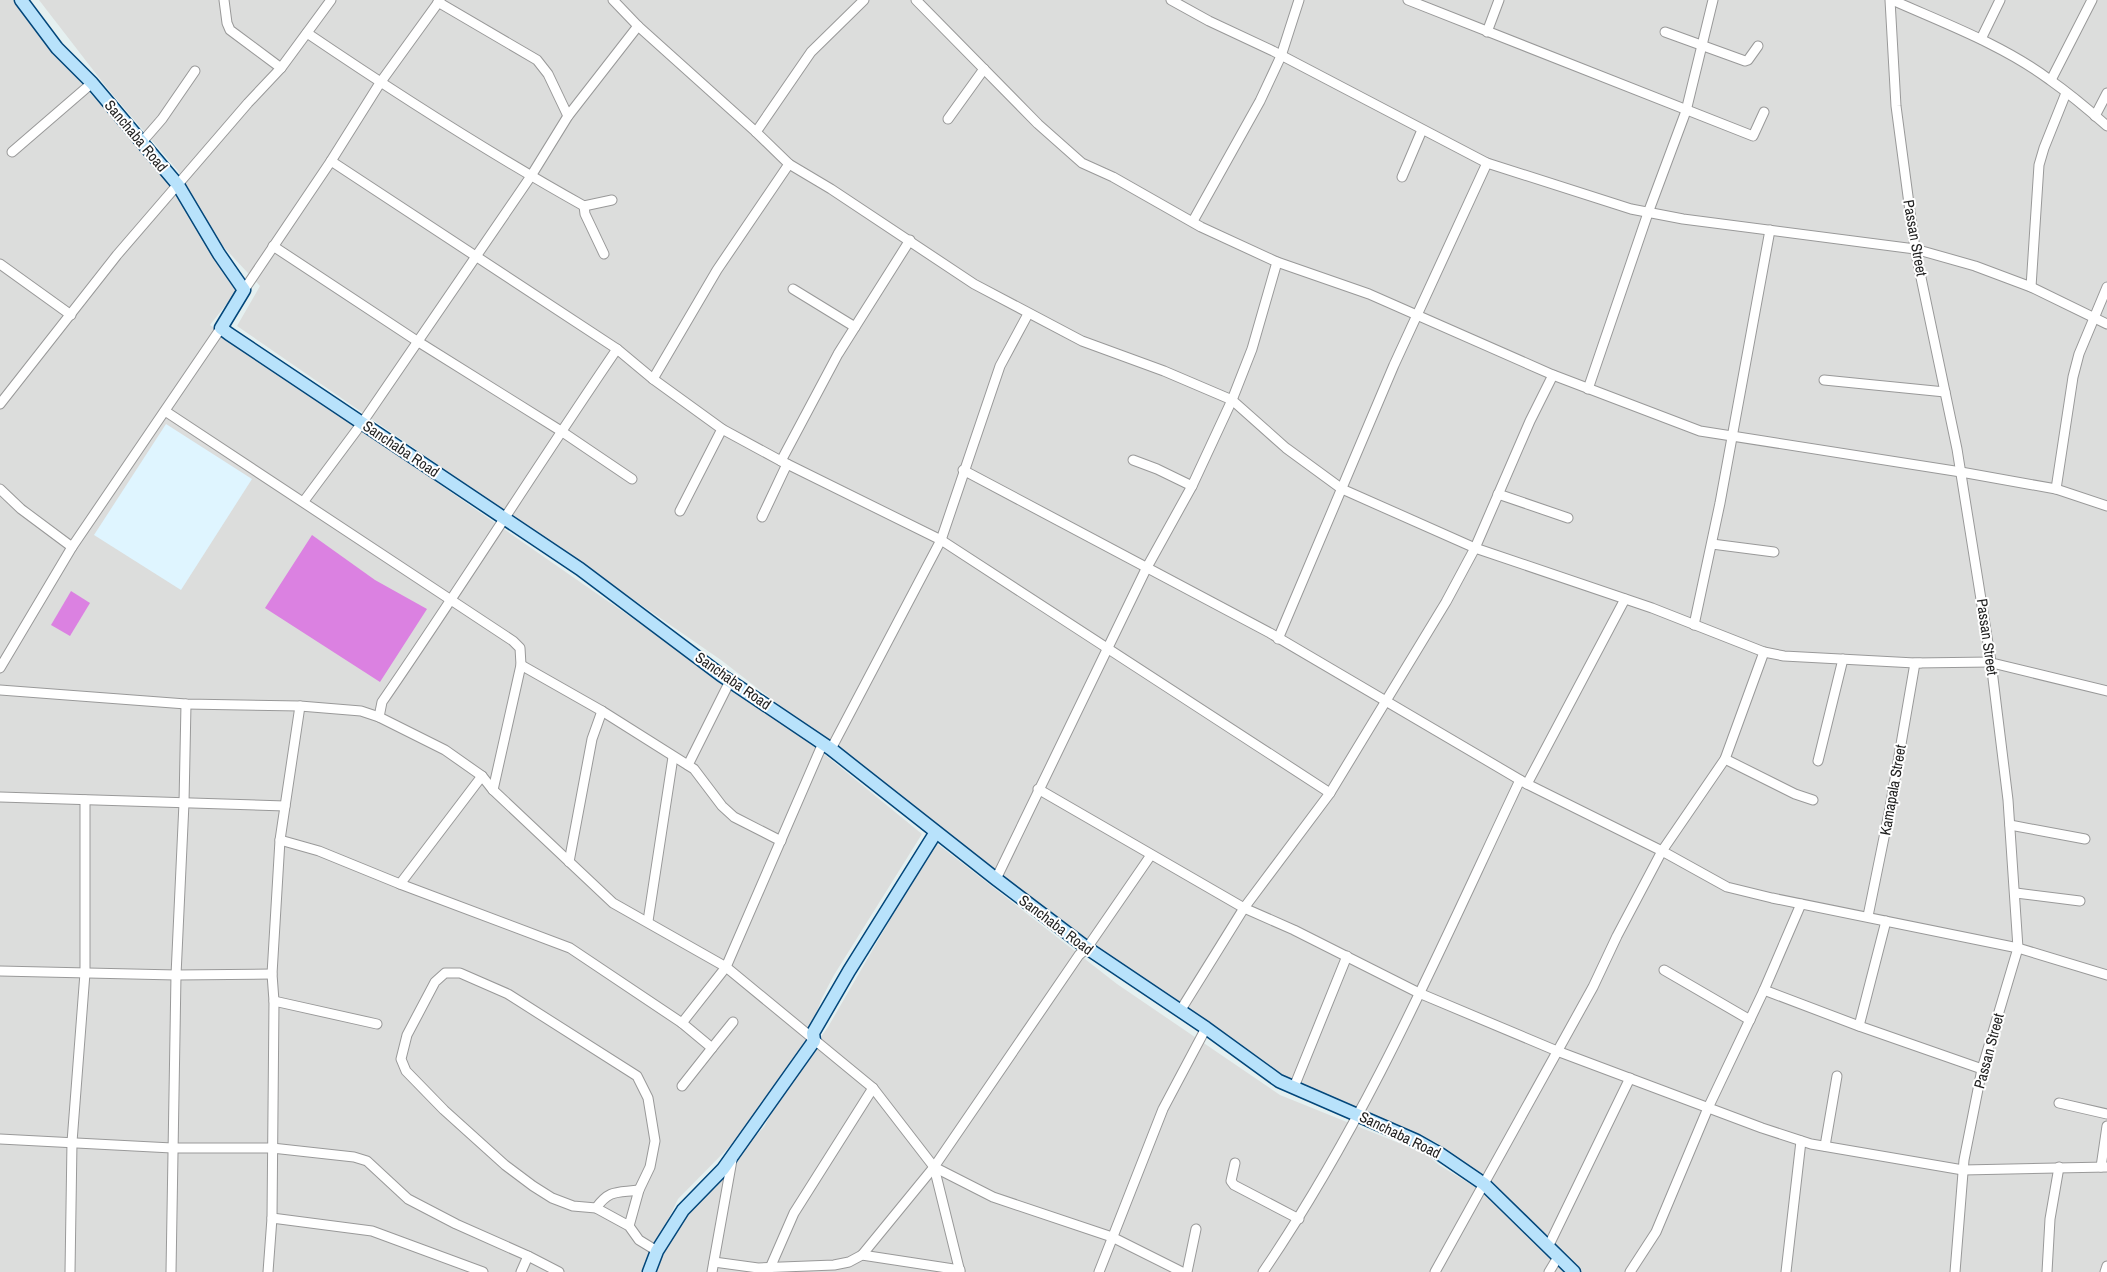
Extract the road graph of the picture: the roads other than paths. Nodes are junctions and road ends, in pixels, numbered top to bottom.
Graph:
1 (21, 0) edge
2 (224, 0) edge
3 (330, 0) edge
4 (613, 0) edge
5 (864, 0) edge
6 (916, 0) edge
7 (1299, 0) edge
8 (1499, 0) edge
9 (1713, 0) edge
10 (1891, 0) edge
11 (2000, 0) edge
12 (2092, 0) edge
13 (439, 1) edge
14 (1414, 1) edge
15 (1177, 2) edge
16 (638, 26) junction
17 (1487, 32) junction
18 (1666, 32) dead end
19 (307, 33) junction
20 (1981, 39) junction
21 (1702, 44) junction
22 (1758, 46) dead end
23 (1281, 56) junction
24 (281, 68) junction
25 (984, 69) junction
26 (195, 71) dead end
27 (2051, 80) junction
28 (92, 83) junction
29 (380, 83) junction
30 (2066, 93) junction
31 (2107, 93) edge
32 (1686, 111) junction
33 (1764, 112) dead end
34 (568, 116) junction
35 (2095, 116) junction
36 (948, 119) dead end
37 (2107, 126) edge
38 (1422, 130) junction
39 (756, 132) junction
40 (142, 142) junction
41 (12, 152) dead end
42 (331, 161) junction
43 (1487, 163) junction
44 (789, 164) junction
45 (531, 176) junction
46 (1402, 177) dead end
47 (178, 184) junction
48 (612, 200) dead end
49 (584, 206) junction
50 (1648, 213) junction
51 (1193, 221) junction
52 (1770, 230) junction
53 (910, 240) junction
54 (273, 246) junction
55 (1915, 249) junction
56 (604, 254) dead end
57 (475, 257) junction
58 (1277, 262) junction
59 (0, 264) edge
60 (2031, 287) junction
61 (2107, 288) edge
62 (793, 289) dead end
63 (244, 290) junction
64 (1028, 314) junction
65 (1418, 314) junction
66 (71, 315) junction
67 (2094, 317) junction
68 (2107, 324) edge
69 (855, 326) junction
70 (222, 328) junction
71 (418, 341) junction
72 (617, 350) junction
73 (1553, 375) junction
74 (653, 379) junction
75 (1824, 380) dead end
76 (1588, 389) junction
77 (1945, 392) junction
78 (1232, 400) junction
79 (0, 404) edge
80 (165, 411) junction
81 (362, 423) junction
82 (722, 429) junction
83 (561, 431) junction
84 (1732, 436) junction
85 (1133, 460) dead end
86 (784, 463) junction
87 (963, 470) junction
88 (1961, 472) junction
89 (632, 479) dead end
90 (1192, 486) junction
91 (0, 489) edge
92 (1342, 489) junction
93 (2056, 489) junction
94 (1498, 494) junction
95 (304, 501) junction
96 (2107, 506) edge
97 (680, 511) dead end
98 (762, 518) dead end
99 (1568, 518) dead end
100 (505, 519) junction
101 (941, 540) junction
102 (1712, 544) junction
103 (72, 547) junction
104 (1475, 548) junction
105 (1774, 552) dead end
106 (1146, 569) junction
107 (1625, 599) junction
108 (452, 600) junction
109 (1694, 625) junction
110 (1278, 639) junction
111 (1108, 648) junction
112 (1764, 652) junction
113 (1843, 659) junction
114 (1986, 662) junction
115 (521, 665) junction
116 (0, 668) edge
117 (730, 681) junction
118 (0, 690) edge
119 (2107, 691) edge
120 (1386, 702) junction
121 (186, 704) junction
122 (300, 706) junction
123 (602, 711) junction
124 (379, 717) junction
125 (827, 746) junction
126 (674, 757) junction
127 (1725, 759) junction
128 (1818, 761) dead end
129 (688, 765) junction
130 (482, 776) junction
131 (1524, 782) junction
132 (1038, 789) junction
133 (493, 790) junction
134 (1330, 793) junction
135 (0, 797) edge
136 (85, 800) junction
137 (1813, 800) dead end
138 (184, 803) junction
139 (285, 806) junction
140 (2010, 826) junction
141 (936, 832) junction
142 (2085, 839) dead end
143 (280, 840) junction
144 (781, 841) junction
145 (1662, 851) junction
146 (1151, 855) junction
147 (569, 862) junction
148 (996, 879) junction
149 (400, 884) junction
150 (2016, 893) junction
151 (2080, 901) dead end
152 (1801, 904) junction
153 (1244, 908) junction
154 (1868, 916) junction
155 (648, 921) junction
156 (1886, 921) junction
157 (1087, 948) junction
158 (2018, 948) junction
159 (1347, 956) junction
160 (726, 967) junction
161 (1664, 970) dead end
162 (0, 971) edge
163 (84, 972) junction
164 (272, 974) junction
165 (176, 975) junction
166 (2107, 975) edge
167 (1764, 990) junction
168 (1419, 993) junction
169 (274, 1001) junction
170 (1180, 1011) junction
171 (1750, 1020) junction
172 (733, 1022) dead end
173 (682, 1023) junction
174 (377, 1024) dead end
175 (1859, 1026) junction
176 (1206, 1028) junction
177 (814, 1041) junction
178 (712, 1048) junction
179 (1557, 1051) junction
180 (1982, 1069) junction
181 (1837, 1076) dead end
182 (1630, 1078) junction
183 (682, 1086) dead end
184 (1294, 1087) junction
185 (873, 1088) junction
186 (2059, 1103) dead end
187 (1708, 1108) junction
188 (2107, 1114) edge
189 (1359, 1116) junction
190 (2107, 1126) edge
191 (0, 1139) edge
192 (1801, 1141) junction
193 (72, 1142) junction
194 (1825, 1146) junction
195 (172, 1148) junction
196 (272, 1148) junction
197 (732, 1155) junction
198 (1235, 1163) dead end
199 (934, 1167) junction
200 (2060, 1167) junction
201 (2104, 1167) edge
202 (1963, 1170) junction
203 (1484, 1184) junction
204 (639, 1190) junction
205 (596, 1208) junction
206 (272, 1218) junction
207 (1299, 1219) junction
208 (629, 1226) junction
209 (1196, 1229) dead end
210 (1112, 1237) junction
211 (1548, 1247) junction
212 (657, 1251) junction
213 (862, 1255) junction
214 (528, 1256) junction
215 (1558, 1257) junction
216 (714, 1262) junction
217 (2107, 1266) edge
218 (849, 1267) edge
219 (770, 1268) junction
220 (960, 1271) edge
221 (1787, 1271) edge
222 (70, 1272) edge
223 (171, 1272) edge
224 (268, 1272) edge
225 (483, 1272) edge
226 (521, 1272) edge
227 (558, 1272) edge
228 (649, 1272) edge
229 (712, 1272) edge
230 (1099, 1272) edge
231 (1182, 1272) edge
232 (1187, 1272) edge
233 (1263, 1272) edge
234 (1435, 1272) edge
235 (1549, 1272) edge
236 (1574, 1272) edge
237 (1630, 1272) edge
238 (1797, 1272) edge
239 (1954, 1272) edge
240 (2047, 1272) edge
241 (2105, 1272) edge

1 - 28 street, Sanchaba Road
2 - 24 street
3 - 19 street
4 - 16 street
5 - 39 street
6 - 25 street
7 - 23 street
8 - 17 street
9 - 21 street
10 - 20 street
10 - 55 street, Passan Street
11 - 20 street
12 - 27 street
13 - 29 street
13 - 34 street
14 - 17 street
15 - 23 street
16 - 34 street
16 - 39 street
17 - 32 street
18 - 21 street
19 - 24 street
19 - 29 street
20 - 27 street
21 - 22 street
21 - 32 street
23 - 38 street
23 - 51 street
24 - 47 street
25 - 36 street
25 - 51 street
26 - 40 street
27 - 30 street
28 - 40 street, Sanchaba Road
28 - 41 street
29 - 42 street
29 - 45 street
30 - 35 street
30 - 60 street
31 - 35 street
32 - 33 street
32 - 50 street
34 - 45 street
35 - 37 street
38 - 43 street
38 - 46 street
39 - 44 street
40 - 47 street, Sanchaba Road
42 - 54 street
42 - 57 street
43 - 50 street
43 - 65 street
44 - 53 street
44 - 74 street
45 - 49 street
45 - 57 street
47 - 63 street, Sanchaba Road
47 - 66 street
48 - 49 street
49 - 56 street
50 - 52 street
50 - 76 street
51 - 58 street
52 - 55 street
52 - 84 street
53 - 64 street
53 - 69 street
54 - 63 street
54 - 71 street
55 - 60 street
55 - 77 street, Passan Street
57 - 71 street
57 - 72 street
58 - 65 street
58 - 78 street
59 - 66 street
60 - 67 street
61 - 67 street
62 - 69 street
63 - 70 street
64 - 78 street
64 - 87 street
65 - 73 street
65 - 92 street
66 - 79 street
67 - 68 street
67 - 93 street
69 - 86 street
70 - 80 street
70 - 81 street, Sanchaba Road
71 - 81 street
71 - 83 street
72 - 74 street
72 - 83 street
73 - 76 street
73 - 94 street
74 - 82 street
75 - 77 street
76 - 84 street
77 - 88 street, Passan Street
78 - 90 street
78 - 92 street
80 - 95 street
80 - 103 street
81 - 95 street
81 - 100 street, Sanchaba Road
82 - 86 street
82 - 97 street
83 - 89 street
83 - 100 street
84 - 88 street
84 - 102 street
85 - 90 street
86 - 98 street
86 - 101 street
87 - 101 street
87 - 106 street
88 - 93 street
88 - 114 street, Passan Street
90 - 106 street
91 - 103 street
92 - 104 street
92 - 110 street
93 - 96 street
94 - 99 street
94 - 104 street
95 - 108 street
100 - 108 street
100 - 117 street, Sanchaba Road
101 - 111 street
101 - 125 street
102 - 105 street
102 - 109 street
103 - 116 street
104 - 107 street
104 - 120 street
106 - 110 street
106 - 111 street
107 - 109 street
107 - 131 street
108 - 115 street
108 - 124 street
109 - 112 street
110 - 120 street
111 - 132 street
111 - 134 street
112 - 113 street
112 - 127 street
113 - 114 street
113 - 128 street
114 - 119 street
114 - 140 street, Passan Street
114 - 154 street, Kamapala Street
115 - 123 street
115 - 133 street
117 - 125 street, Sanchaba Road
117 - 129 street
118 - 121 street
120 - 131 street
120 - 134 street
121 - 122 street
121 - 138 street
122 - 124 street
122 - 139 street
123 - 126 street
123 - 147 street
124 - 130 street
125 - 141 street, Sanchaba Road
125 - 144 street
126 - 129 street
126 - 155 street
127 - 137 street
127 - 145 street
129 - 144 street
130 - 133 street
130 - 149 street
131 - 145 street
131 - 168 street
132 - 146 street
132 - 148 street
133 - 147 street
134 - 153 street
135 - 136 street
136 - 138 street
136 - 163 street
138 - 139 street
138 - 165 street
139 - 143 street
140 - 142 street
140 - 150 street, Passan Street
141 - 148 street, Sanchaba Road
141 - 177 street
143 - 149 street
143 - 164 street
144 - 160 street
145 - 152 street
145 - 179 street
146 - 153 street
146 - 157 street
147 - 155 street
148 - 157 street, Sanchaba Road
149 - 173 street
150 - 151 street
150 - 158 street, Passan Street
152 - 154 street
152 - 167 street
153 - 159 street
153 - 170 street
154 - 156 street
155 - 160 street
156 - 158 street
156 - 175 street
157 - 170 street, Sanchaba Road
157 - 199 street
158 - 166 street
158 - 180 street, Passan Street
159 - 168 street
159 - 184 street
160 - 173 street
160 - 177 street
161 - 171 street
162 - 163 street
163 - 165 street
163 - 193 street
164 - 165 street
164 - 169 street
165 - 195 street
167 - 171 street
167 - 175 street
168 - 179 street
168 - 189 street
169 - 174 street
169 - 196 street
170 - 176 street, Sanchaba Road
171 - 187 street
172 - 178 street
173 - 178 street
175 - 180 street
176 - 184 street, Sanchaba Road
176 - 210 street
177 - 185 street
177 - 197 street
178 - 183 street
179 - 182 street
179 - 203 street
180 - 202 street, Passan Street
181 - 194 street
182 - 187 street
182 - 211 street
184 - 189 street, Sanchaba Road
185 - 199 street
185 - 219 street
186 - 188 street
187 - 192 street
187 - 237 street
189 - 203 street, Sanchaba Road
189 - 207 street
190 - 201 street
191 - 193 street
192 - 194 street
192 - 221 street
193 - 195 street
193 - 222 street
194 - 202 street
195 - 196 street
195 - 223 street
196 - 206 street
196 - 214 street
197 - 212 street
197 - 216 street
198 - 207 street
199 - 210 street
199 - 213 street
199 - 220 street
200 - 201 street
200 - 202 street
200 - 240 street
202 - 239 street, Passan Street
203 - 211 street, Sanchaba Road
203 - 234 street
204 - 205 street
204 - 205 street
204 - 208 street
205 - 208 street
206 - 224 street
206 - 225 street
207 - 233 street
208 - 212 street
209 - 232 street
210 - 230 street
210 - 231 street
211 - 215 street, Sanchaba Road
212 - 228 street
213 - 218 street
213 - 220 street
214 - 226 street
214 - 227 street
215 - 235 street
215 - 236 street, Sanchaba Road
216 - 219 street
216 - 229 street
217 - 241 street
218 - 219 street
221 - 238 street

